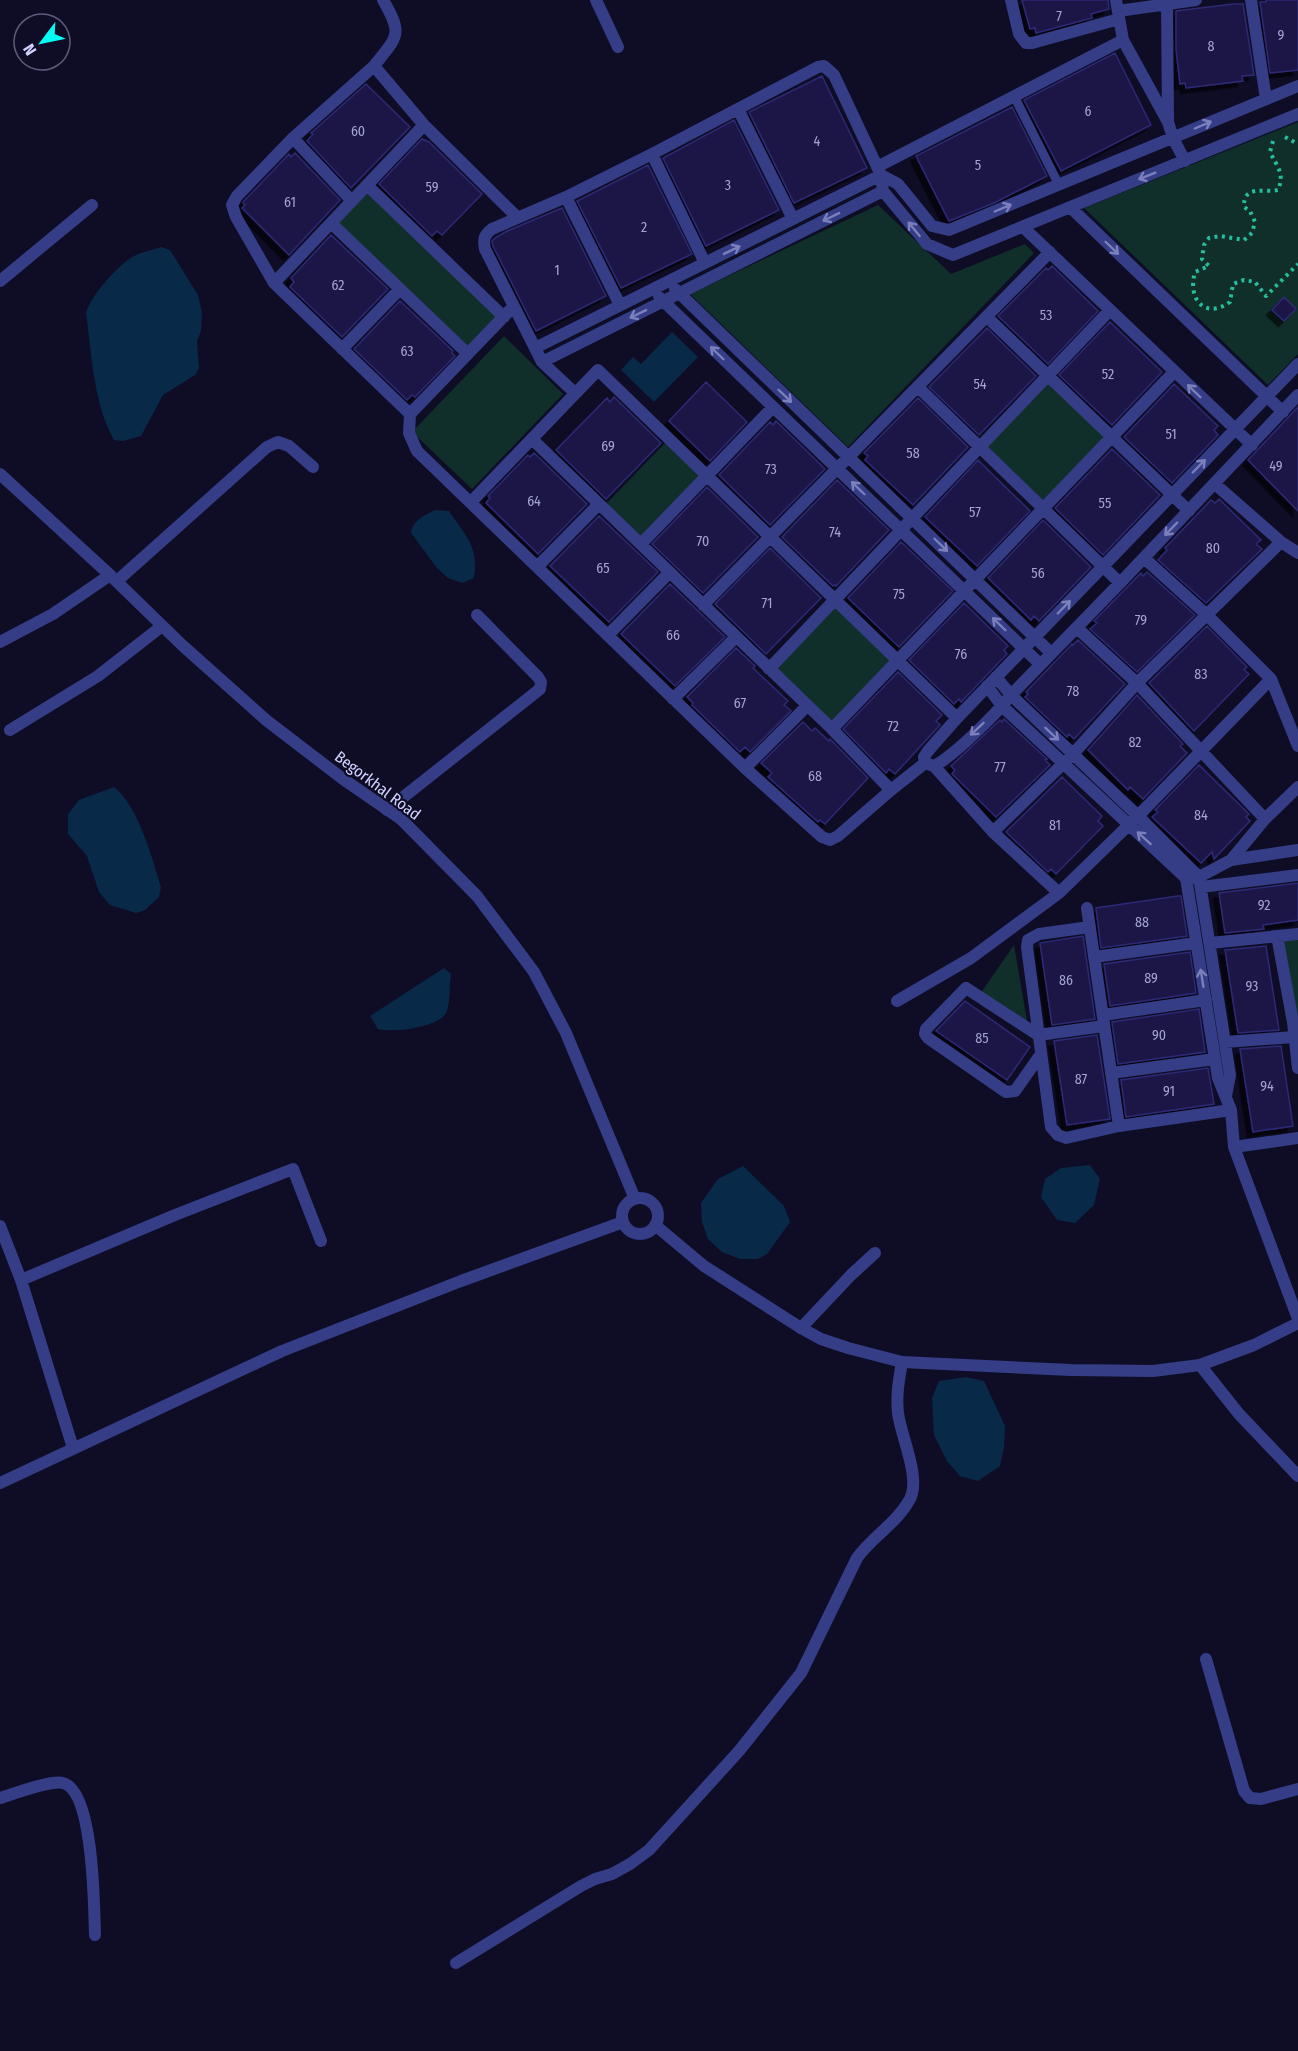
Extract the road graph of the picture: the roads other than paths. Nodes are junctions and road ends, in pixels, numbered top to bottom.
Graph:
1 (383, 0) edge
2 (596, 0) edge
3 (1011, 0) edge
4 (1196, 0) edge
5 (1251, 0) edge
6 (1167, 4) junction
7 (1117, 10) edge
8 (1123, 40) junction
9 (618, 47) dead end
10 (374, 66) junction
11 (1298, 86) edge
12 (1014, 96) junction
13 (1266, 99) junction
14 (738, 109) junction
15 (1298, 114) edge
16 (1168, 122) junction
17 (424, 125) junction
18 (293, 138) junction
19 (1173, 138) junction
20 (652, 154) junction
21 (1185, 161) junction
22 (879, 171) junction
23 (1059, 184) junction
24 (367, 185) junction
25 (883, 191) junction
26 (566, 197) junction
27 (352, 201) junction
28 (92, 205) dead end
29 (1070, 207) junction
30 (517, 217) junction
31 (793, 219) junction
32 (331, 223) junction
33 (1023, 227) junction
34 (1050, 252) junction
35 (705, 263) junction
36 (0, 281) edge
37 (668, 282) junction
38 (274, 283) junction
39 (400, 289) junction
40 (652, 290) junction
41 (679, 293) junction
42 (663, 301) junction
43 (620, 305) junction
44 (514, 306) junction
45 (1110, 310) junction
46 (504, 316) junction
47 (987, 316) junction
48 (535, 348) junction
49 (342, 350) junction
50 (468, 354) junction
51 (542, 362) junction
52 (1298, 364) edge
53 (1174, 372) junction
54 (1048, 375) junction
55 (918, 387) junction
56 (575, 393) junction
57 (1267, 397) junction
58 (1296, 402) edge
59 (773, 406) junction
60 (1283, 412) junction
61 (410, 414) junction
62 (1234, 430) junction
63 (1112, 437) junction
64 (532, 439) junction
65 (1252, 445) junction
66 (980, 447) junction
67 (849, 457) junction
68 (313, 467) dead end
69 (837, 468) junction
70 (0, 474) edge
71 (707, 475) junction
72 (1215, 484) junction
73 (1172, 495) junction
74 (471, 502) junction
75 (599, 504) junction
76 (1044, 508) junction
77 (1189, 511) junction
78 (912, 518) junction
79 (901, 530) junction
80 (771, 537) junction
81 (1281, 542) junction
82 (641, 544) junction
83 (1298, 553) edge
84 (1144, 558) junction
85 (1104, 566) junction
86 (537, 567) junction
87 (670, 572) junction
88 (114, 578) junction
89 (976, 579) junction
90 (1120, 583) junction
91 (964, 591) junction
92 (835, 599) junction
93 (704, 605) junction
94 (477, 615) dead end
95 (1207, 615) junction
96 (162, 626) junction
97 (1077, 628) junction
98 (608, 635) junction
99 (1035, 636) junction
100 (736, 637) junction
101 (0, 642) edge
102 (1024, 648) junction
103 (1051, 653) junction
104 (898, 661) junction
105 (1040, 664) junction
106 (769, 669) junction
107 (996, 677) junction
108 (1270, 678) junction
109 (1137, 683) junction
110 (987, 687) junction
111 (1011, 695) junction
112 (673, 699) junction
113 (807, 706) junction
114 (1002, 706) junction
115 (957, 718) junction
116 (831, 729) junction
117 (10, 730) dead end
118 (1298, 746) edge
119 (1201, 751) junction
120 (1073, 754) junction
121 (930, 764) junction
122 (1063, 764) junction
123 (745, 768) junction
124 (1298, 787) edge
125 (891, 790) junction
126 (387, 810) junction
127 (1265, 819) junction
128 (1133, 820) junction
129 (993, 832) junction
130 (1298, 850) edge
131 (1231, 860) junction
132 (1298, 875) edge
133 (1195, 881) junction
134 (1059, 893) junction
135 (1087, 908) dead end
136 (1090, 927) junction
137 (1298, 934) edge
138 (1277, 936) junction
139 (1196, 942) junction
140 (1210, 944) junction
141 (1094, 957) junction
142 (1206, 1000) junction
143 (897, 1001) dead end
144 (1103, 1020) junction
145 (1295, 1021) edge
146 (1038, 1035) junction
147 (1294, 1037) junction
148 (1225, 1042) junction
149 (1041, 1054) junction
150 (1215, 1059) junction
151 (1298, 1068) edge
152 (1111, 1073) junction
153 (1226, 1096) junction
154 (1232, 1110) junction
155 (1119, 1126) junction
156 (1298, 1138) edge
157 (1234, 1147) junction
158 (634, 1199) junction
159 (623, 1222) junction
160 (655, 1225) junction
161 (0, 1226) edge
162 (321, 1241) dead end
163 (875, 1253) dead end
164 (21, 1280) junction
165 (1298, 1321) edge
166 (801, 1328) junction
167 (902, 1362) junction
168 (1200, 1365) junction
169 (74, 1448) junction
170 (1298, 1476) edge
171 (0, 1483) edge
172 (1206, 1659) dead end
173 (1298, 1789) edge
174 (0, 1798) edge
175 (95, 1935) dead end
176 (456, 1963) dead end

1 - 10 street
2 - 9 street
3 - 7 street
4 - 6 street
5 - 13 street
6 - 7 street
6 - 16 street
7 - 8 street
8 - 12 street
8 - 16 street
10 - 17 street
10 - 18 street
11 - 13 street
12 - 22 street
12 - 23 lane
19 -> 13 street
14 - 20 street
14 - 22 street
14 - 31 street
15 - 21 street
16 - 19 street
17 - 24 street
17 - 30 street
18 - 27 street
18 - 38 street
19 - 21 street
19 - 23 street
20 - 26 street
20 - 35 street
21 -> 29 street
22 -> 23 street
22 - 25 street
22 - 31 street
24 - 27 street
24 - 46 street
33 -> 25 street
25 -> 41 street
26 - 30 street
26 - 43 street
27 - 32 street
28 - 36 street
29 - 33 street
29 -> 57 street
30 - 44 street
35 -> 31 street
32 - 38 street
32 - 39 street
33 - 34 street
34 - 45 street
34 - 47 street
35 - 37 street
37 - 40 street
37 - 41 street
38 - 49 street
39 - 49 street
39 - 50 street
40 - 42 street
40 - 43 street
41 - 42 street
41 -> 67 street
42 -> 51 street
59 -> 42 street
43 - 48 street
44 - 46 street
44 - 48 street
45 - 53 street
45 - 54 street
46 - 50 street
47 - 54 street
47 - 55 street
48 - 51 street
49 - 61 street
50 - 61 street
51 - 56 street
52 - 57 street
62 -> 53 street
53 - 63 street
54 - 63 street
54 - 66 street
55 - 66 street
55 - 67 street
56 - 64 street
56 - 71 street
57 - 60 street
57 - 62 street
58 - 60 street
59 - 69 street
59 - 71 street
60 - 65 street
61 - 74 street
62 - 65 street
73 -> 62 street
63 - 73 street
63 - 76 street
64 - 74 street
64 - 75 street
65 - 72 street
66 - 76 street
66 - 78 street
67 - 69 street
67 - 78 street
68 - 88 street
79 -> 69 street
69 - 80 street
70 - 88 street, Begorkhal Road
71 - 80 street
71 - 82 street
72 - 77 street
72 - 81 street
73 - 77 street
73 - 85 street
74 - 86 street
75 - 82 street
75 - 86 street
76 - 85 street
76 - 89 street
77 -> 84 street
78 - 79 street
78 -> 89 street
79 - 91 street
79 - 92 street
80 - 92 street
80 - 93 street
81 - 83 street
81 - 95 street
82 - 87 street
84 - 90 street
84 - 95 street
85 - 90 street
99 -> 85 street
86 - 98 street
87 - 93 street
87 - 98 street
88 - 96 street, Begorkhal Road
88 - 101 street
89 - 91 street
89 - 99 street
90 - 97 street
102 -> 91 street
91 - 104 street
92 - 104 street
92 - 106 street
93 - 100 street
94 - 126 street
95 - 108 street
95 - 109 street
96 - 117 street
96 - 126 street, Begorkhal Road
97 - 103 street
97 - 109 street
98 - 112 street
99 - 102 street
99 - 103 street
100 - 106 street
100 - 112 street
102 - 105 street
102 - 107 street
103 - 105 street
104 - 115 street
104 - 116 street
105 - 111 street
106 - 113 street
107 - 110 street
107 - 111 street
108 - 118 street
108 - 119 street
109 - 119 street
109 - 120 street
110 - 114 street
110 - 115 street
111 - 114 street
111 -> 120 street
112 - 123 street
113 - 116 street
113 - 123 street
114 -> 121 street
114 - 122 street
115 - 121 street
116 - 125 street
119 - 127 street
119 - 128 street
120 - 122 street
120 - 128 street
121 - 125 street
121 - 129 street
122 - 128 street
122 - 129 street
123 - 125 street
124 - 127 street
126 - 158 street, Begorkhal Road
127 - 131 street
128 - 133 street
128 - 134 street
129 - 134 street
130 - 131 street
131 - 133 street
132 - 133 street
133 - 139 street
133 - 140 street
134 - 143 street
135 - 136 street
136 - 141 street
136 - 146 street
137 - 138 street
138 - 140 street
138 - 145 street
139 - 141 street
142 -> 139 street
140 - 148 street
141 - 144 street
142 - 144 street
142 - 150 street
144 - 146 street
144 - 152 street
145 - 147 street
146 - 149 street
146 - 149 street
147 - 148 street
147 - 151 street
148 - 153 street
149 - 155 street
150 - 152 street
150 - 153 street
152 - 155 street
153 - 154 street
154 - 155 street
154 - 157 street
156 - 157 street
157 - 165 street
158 - 159 street
158 - 160 street
159 - 160 street
159 - 169 street
160 - 166 street
161 - 164 street
162 - 164 street
163 - 166 street
164 - 169 street
165 - 168 street
166 - 167 street
167 - 168 street
167 - 176 street
168 - 170 street
169 - 171 street
172 - 173 street
174 - 175 street

